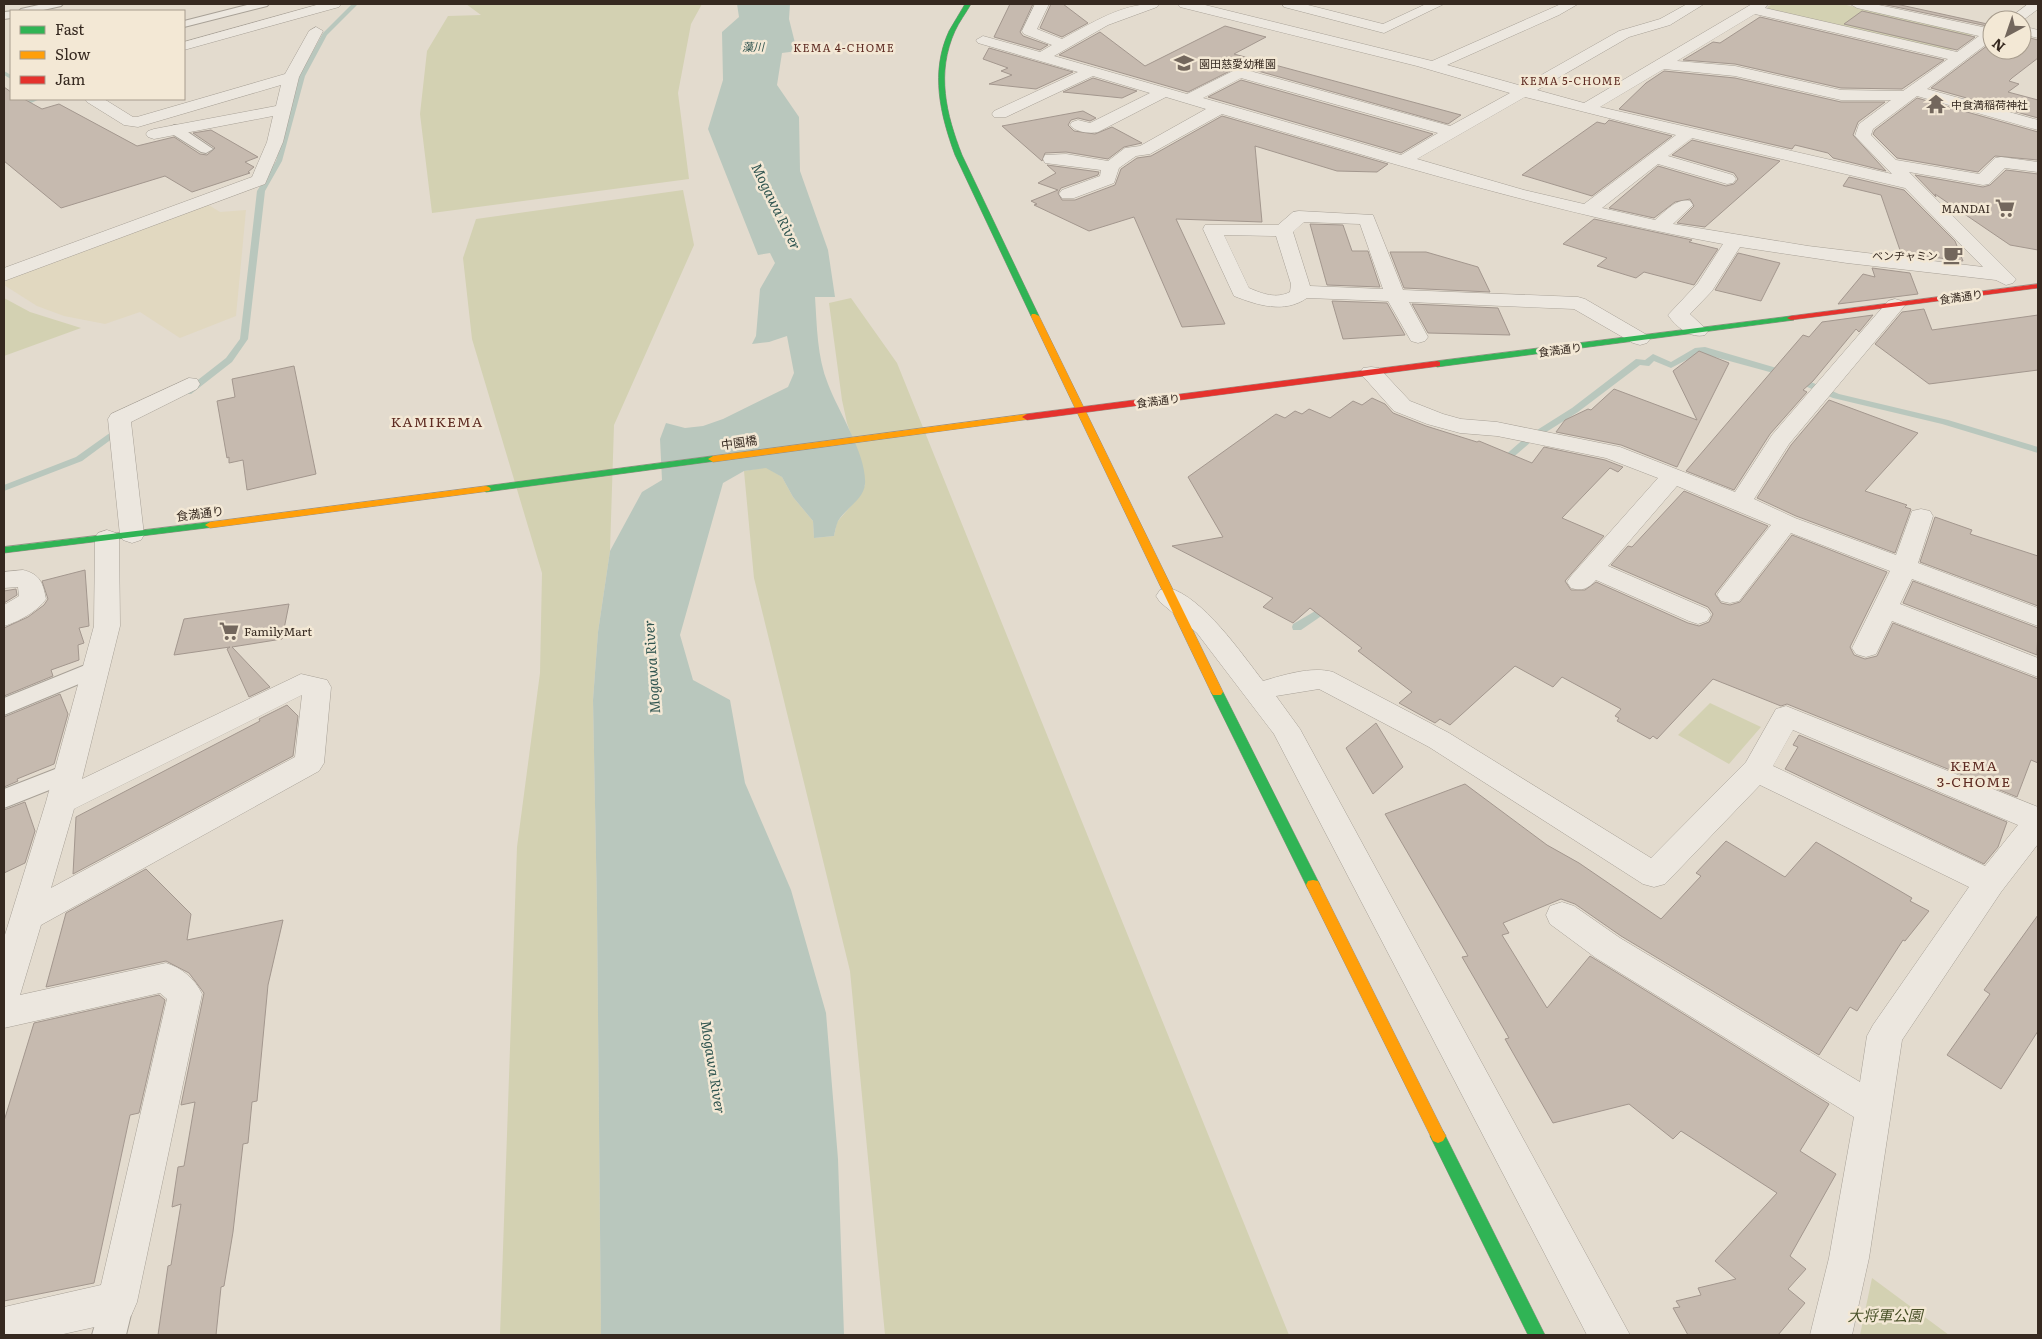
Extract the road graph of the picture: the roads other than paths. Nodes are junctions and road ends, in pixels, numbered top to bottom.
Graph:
1 (57, 4) edge
2 (263, 4) edge
3 (334, 4) edge
4 (968, 4) edge
5 (1042, 4) edge
6 (1152, 4) edge
7 (1185, 4) edge
8 (1289, 4) edge
9 (1437, 4) edge
10 (1571, 4) edge
11 (1697, 4) edge
12 (1857, 4) edge
13 (1758, 6) edge
14 (2012, 6) dead end
15 (2032, 6) edge
16 (29, 10) edge
17 (185, 24) edge
18 (316, 31) dead end
19 (1982, 32) edge
20 (983, 40) dead end
21 (1982, 41) edge
22 (1062, 44) junction
23 (185, 46) edge
24 (1043, 56) junction
25 (1733, 56) dead end
26 (1960, 57) junction
27 (1663, 64) junction
28 (1434, 66) junction
29 (1715, 69) junction
30 (1092, 71) junction
31 (1802, 72) dead end
32 (291, 77) junction
33 (1788, 83) junction
34 (1164, 92) junction
35 (1523, 92) junction
36 (1911, 93) junction
37 (1318, 94) junction
38 (1189, 99) junction
39 (96, 100) edge
40 (1220, 108) junction
41 (1586, 109) junction
42 (282, 110) junction
43 (1000, 114) dead end
44 (138, 122) junction
45 (1270, 122) junction
46 (2038, 125) edge
47 (1092, 129) dead end
48 (174, 130) junction
49 (1452, 132) junction
50 (1688, 133) junction
51 (206, 149) dead end
52 (1060, 153) dead end
53 (1655, 158) junction
54 (1402, 160) junction
55 (1892, 164) junction
56 (1111, 166) junction
57 (2038, 167) edge
58 (1727, 179) dead end
59 (1911, 184) junction
60 (1068, 194) dead end
61 (1684, 205) dead end
62 (1587, 211) junction
63 (1659, 226) junction
64 (1283, 231) junction
65 (1736, 240) junction
66 (4, 275) edge
67 (2002, 275) junction
68 (2038, 286) edge
69 (2016, 289) junction
70 (1300, 292) junction
71 (1396, 297) junction
72 (1895, 305) junction
73 (1698, 331) junction
74 (1418, 337) dead end
75 (1640, 339) junction
76 (1371, 373) junction
77 (189, 384) dead end
78 (1081, 410) junction
79 (1061, 413) joint
80 (1672, 477) junction
81 (400, 502) joint
82 (1740, 502) junction
83 (1921, 516) dead end
84 (1786, 523) junction
85 (120, 537) junction
86 (4, 550) edge
87 (1905, 566) junction
88 (4, 580) edge
89 (1730, 595) dead end
90 (1169, 596) junction
91 (1885, 608) junction
92 (1698, 615) dead end
93 (4, 617) edge
94 (2038, 617) edge
95 (1866, 648) dead end
96 (2038, 668) edge
97 (96, 670) junction
98 (1257, 692) junction
99 (4, 707) edge
100 (1756, 770) junction
101 (68, 772) junction
102 (4, 799) edge
103 (61, 802) junction
104 (2038, 821) edge
105 (1990, 883) junction
106 (1562, 915) dead end
107 (26, 917) junction
108 (4, 992) edge
109 (4, 1014) edge
110 (1873, 1110) junction
111 (113, 1319) edge
112 (4, 1327) edge
113 (1536, 1335) edge
114 (1609, 1335) edge
115 (1831, 1335) edge

1 - 16 lane
2 - 17 lane
3 - 23 street
4 - 78 street
5 - 22 street
6 - 22 street
7 - 28 street
8 - 9 street
10 - 28 street
11 - 35 street
12 - 19 street
13 - 26 street
13 - 27 street
14 - 15 street
18 - 32 street
20 - 24 street
21 - 26 street
22 - 24 street
24 - 30 street
25 - 29 street
26 - 36 street
27 - 29 street
27 - 41 street
28 - 35 street
29 - 33 street
30 - 34 street
30 - 43 street
31 - 33 street
32 - 42 street
32 - 44 street
33 - 36 street
34 - 38 street
34 - 47 street
35 - 41 street
35 - 49 street
36 - 46 street
36 - 55 street
37 - 38 street
37 - 45 street
37 - 49 street
38 - 40 street
39 - 44 street
40 - 45 street
40 - 56 street
41 - 50 street
42 - 48 street
42 - 66 street
44 - 48 street
45 - 54 street
48 - 51 lane
49 - 54 street
50 - 53 street
50 - 59 street
52 - 56 street
53 - 58 street
53 - 62 street
54 - 62 street
55 - 57 street
55 - 59 street
56 - 60 street
59 - 67 street
61 - 63 street
62 - 63 street
63 - 65 street
64 - 70 street
64 - 70 street
64 - 71 street
65 - 67 street
65 - 73 street
67 - 69 street
68 - 69 street, 食満通り
69 - 72 street, 食満通り
70 - 71 street
71 - 74 street
71 - 75 street
72 - 73 street, 食満通り
72 - 82 street
73 - 75 street, 食満通り
75 - 76 street, 食満通り
76 - 78 street, 食満通り
76 - 80 street
77 - 85 street
78 - 79 street, 食満通り
78 - 90 street
79 - 81 street, 中園橋
80 - 82 street
80 - 92 street
81 - 85 street, 食満通り
82 - 84 street
83 - 87 street
84 - 87 street
84 - 89 street
85 - 86 street, 食満通り
85 - 97 street
87 - 91 street
87 - 94 street
88 - 93 street
90 - 98 street
90 - 113 street
91 - 95 street
91 - 96 street
97 - 99 lane
97 - 101 street
98 - 100 street
98 - 114 street
100 - 104 street
100 - 105 street
101 - 102 lane
101 - 103 street
103 - 107 street
103 - 107 street
104 - 105 street
105 - 110 street
106 - 110 street
107 - 108 street
109 - 111 street
110 - 115 street
111 - 112 street

